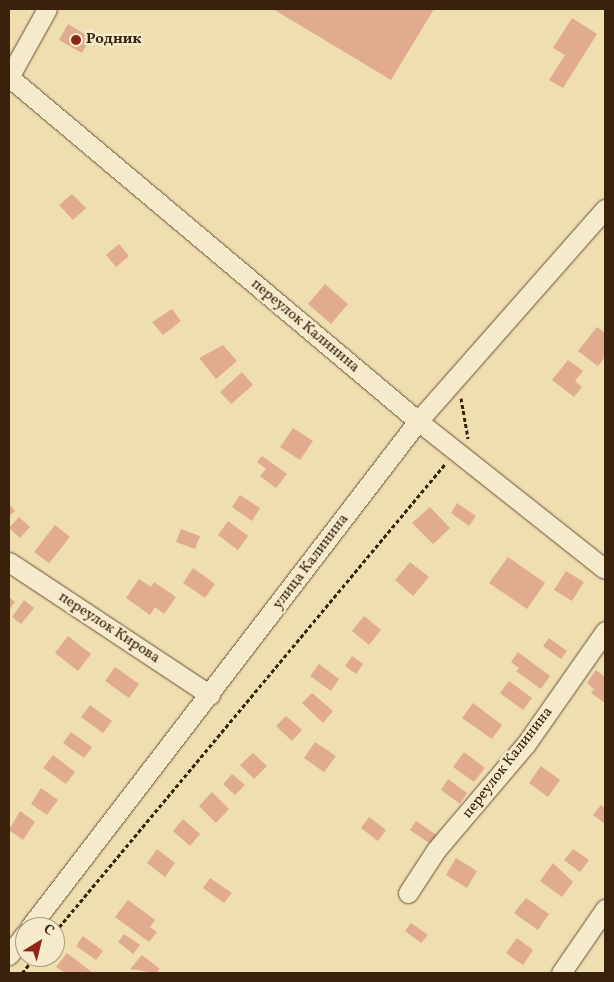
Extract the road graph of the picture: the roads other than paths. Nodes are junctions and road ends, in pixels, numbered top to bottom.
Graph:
1 (48, 9) edge
2 (9, 77) edge
3 (605, 209) edge
4 (418, 421) junction
5 (9, 562) edge
6 (605, 568) edge
7 (605, 630) edge
8 (210, 694) junction
9 (408, 893) dead end
10 (605, 909) edge
11 (38, 917) edge
12 (560, 973) edge

1 - 2 street, переулок Калинина
2 - 4 street, переулок Калинина
3 - 4 street, улица Калинина
4 - 6 street, переулок Калинина
4 - 8 street, улица Калинина
5 - 8 street, переулок Кирова
7 - 9 street, переулок Калинина
8 - 11 street, улица Калинина
10 - 12 street

